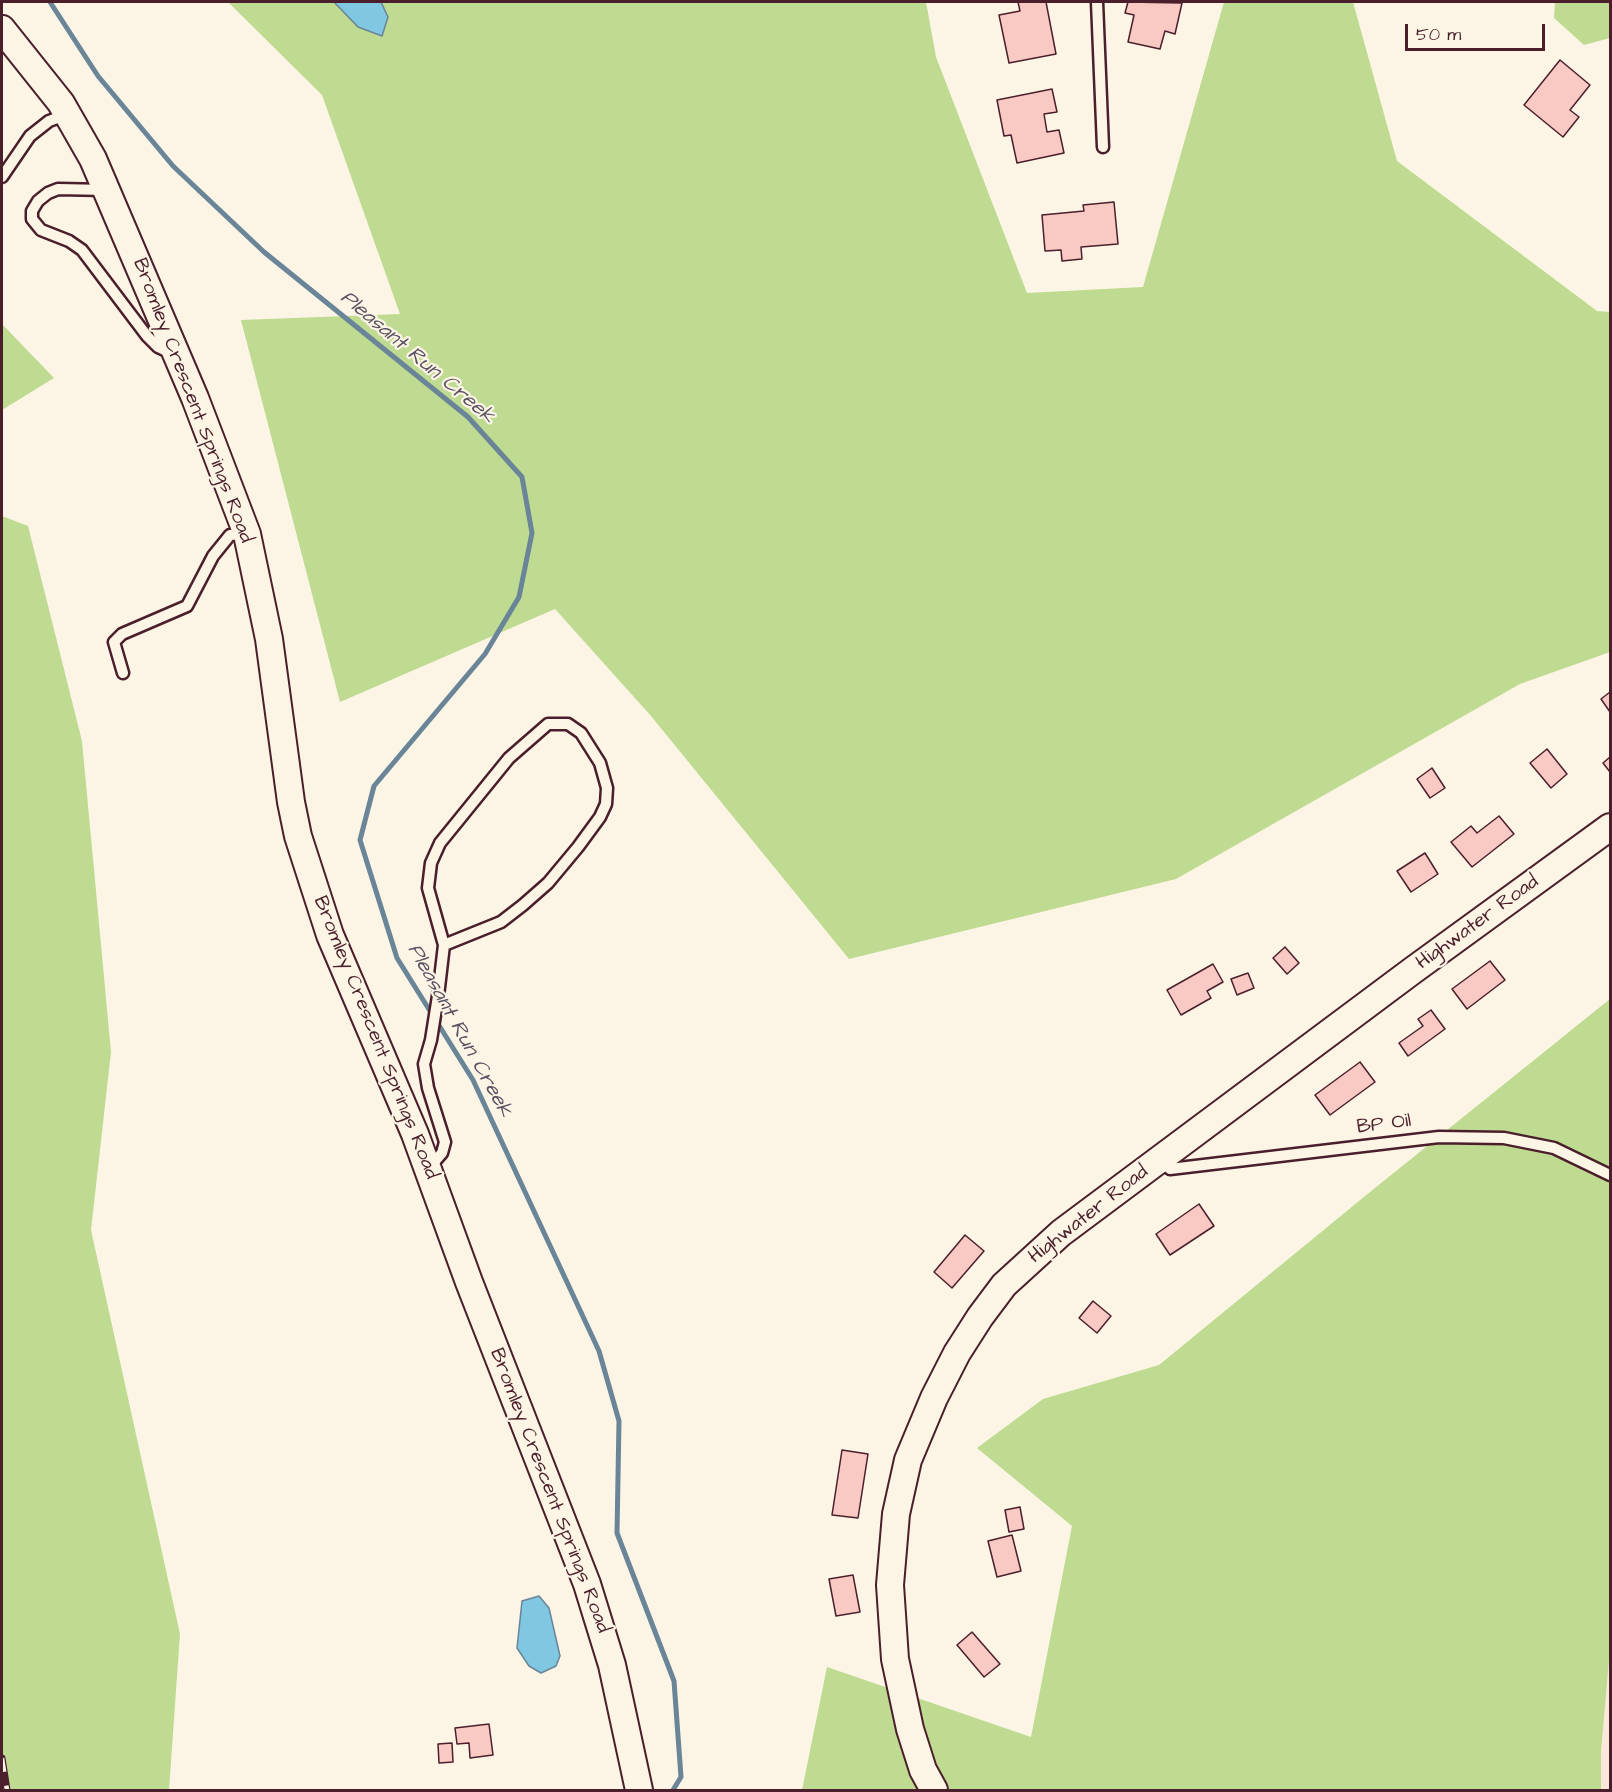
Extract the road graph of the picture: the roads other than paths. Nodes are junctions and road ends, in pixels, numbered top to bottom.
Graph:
1 (1097, 2) edge
2 (2, 29) edge
3 (68, 114) junction
4 (1103, 147) dead end
5 (2, 177) edge
6 (107, 190) junction
7 (177, 354) junction
8 (247, 534) junction
9 (123, 673) dead end
10 (1611, 827) edge
11 (444, 945) junction
12 (1159, 1159) junction
13 (427, 1169) junction
14 (1611, 1175) edge
15 (639, 1791) edge
16 (934, 1791) edge

1 - 4 lane
2 - 3 street, Bromley Crescent Springs Road
3 - 5 lane
3 - 6 street, Bromley Crescent Springs Road
6 - 7 street, Bromley Crescent Springs Road
6 - 7 lane
7 - 8 street, Bromley Crescent Springs Road
8 - 9 lane
8 - 13 street, Bromley Crescent Springs Road
10 - 12 street, Highwater Road
11 - 11 lane
11 - 13 lane
12 - 14 lane, BP Oil
12 - 16 street, Highwater Road
13 - 15 street, Bromley Crescent Springs Road

